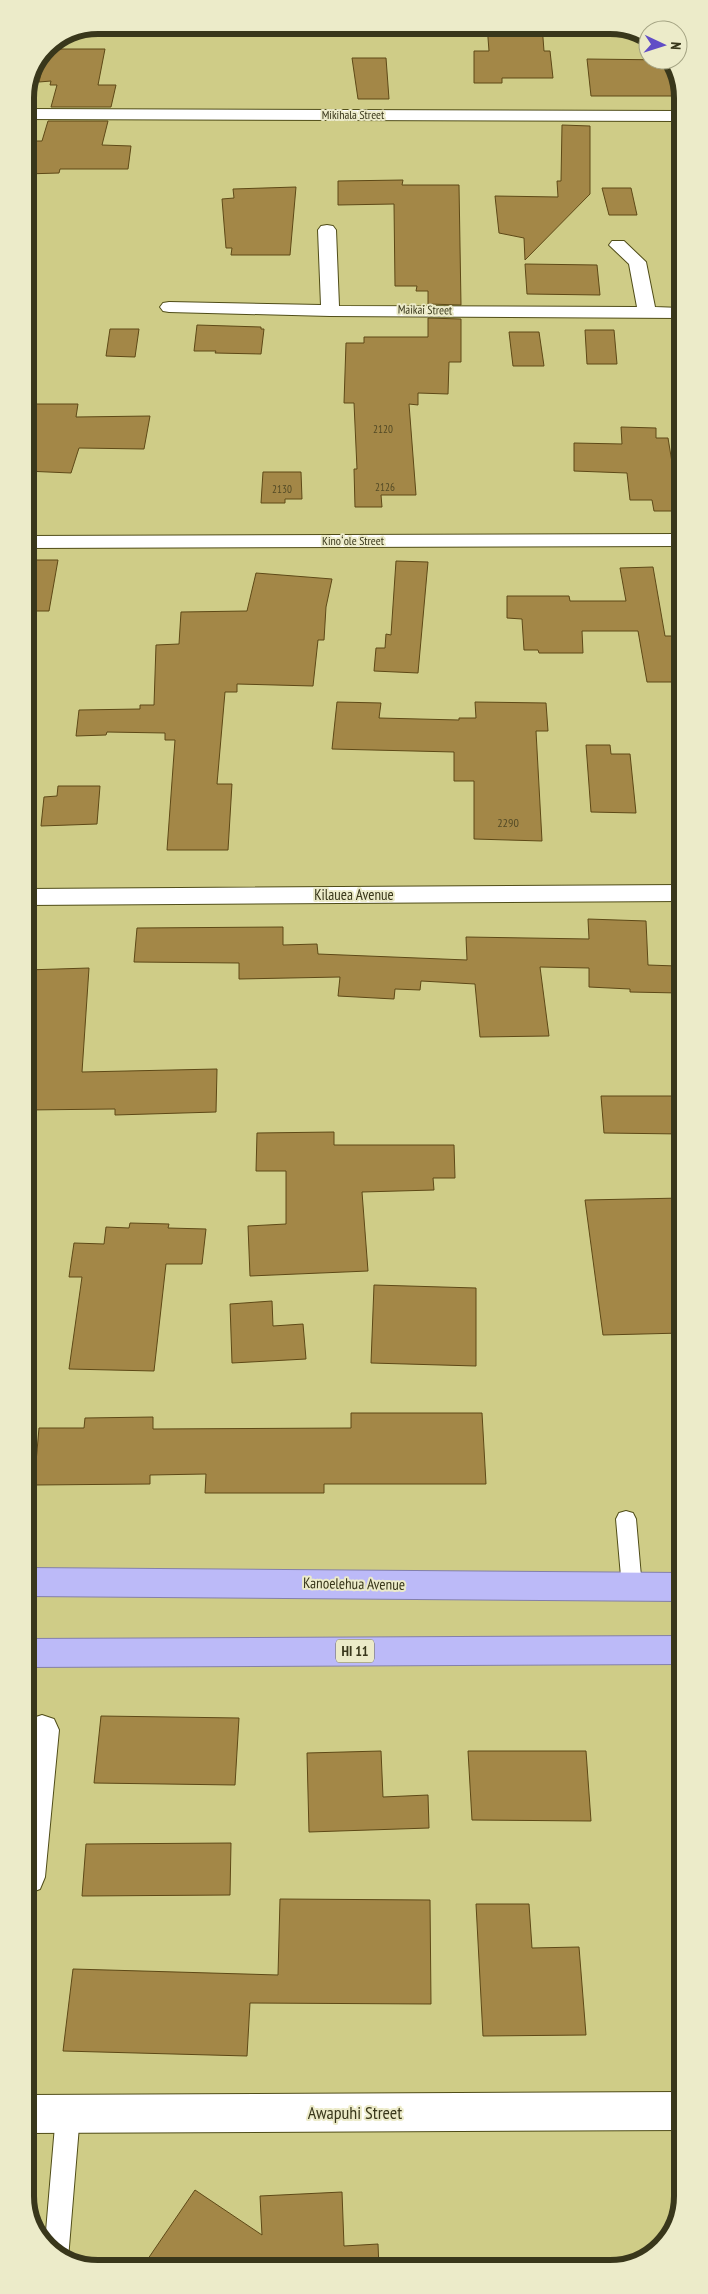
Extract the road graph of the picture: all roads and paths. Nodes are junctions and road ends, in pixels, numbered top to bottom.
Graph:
1 (34, 114) edge
2 (674, 116) edge
3 (327, 230) dead end
4 (618, 245) dead end
5 (169, 307) dead end
6 (330, 311) junction
7 (647, 313) junction
8 (674, 313) edge
9 (674, 540) edge
10 (34, 542) edge
11 (674, 893) edge
12 (34, 897) edge
13 (626, 1519) dead end
14 (34, 1582) edge
15 (674, 1587) edge
16 (632, 1588) junction
17 (674, 1650) edge
18 (34, 1653) edge
19 (42, 1730) dead end
20 (34, 1808) edge
21 (674, 2111) edge
22 (34, 2114) edge
23 (68, 2114) junction
24 (58, 2246) edge

1 - 2 street, Mikihala Street
3 - 6 street
4 - 7 street
5 - 6 street, Maikai Street
6 - 7 street, Maikai Street
7 - 8 street, Maikai Street
9 - 10 street, Kinoʻole Street
11 - 12 street, Kilauea Avenue
13 - 16 lane
14 - 16 highway, Kanoelehua Avenue
15 - 16 highway, Kanoelehua Avenue
17 - 18 highway, HI 11
19 - 20 street
21 - 23 street, Awapuhi Street
22 - 23 street, Awapuhi Street
23 - 24 lane

